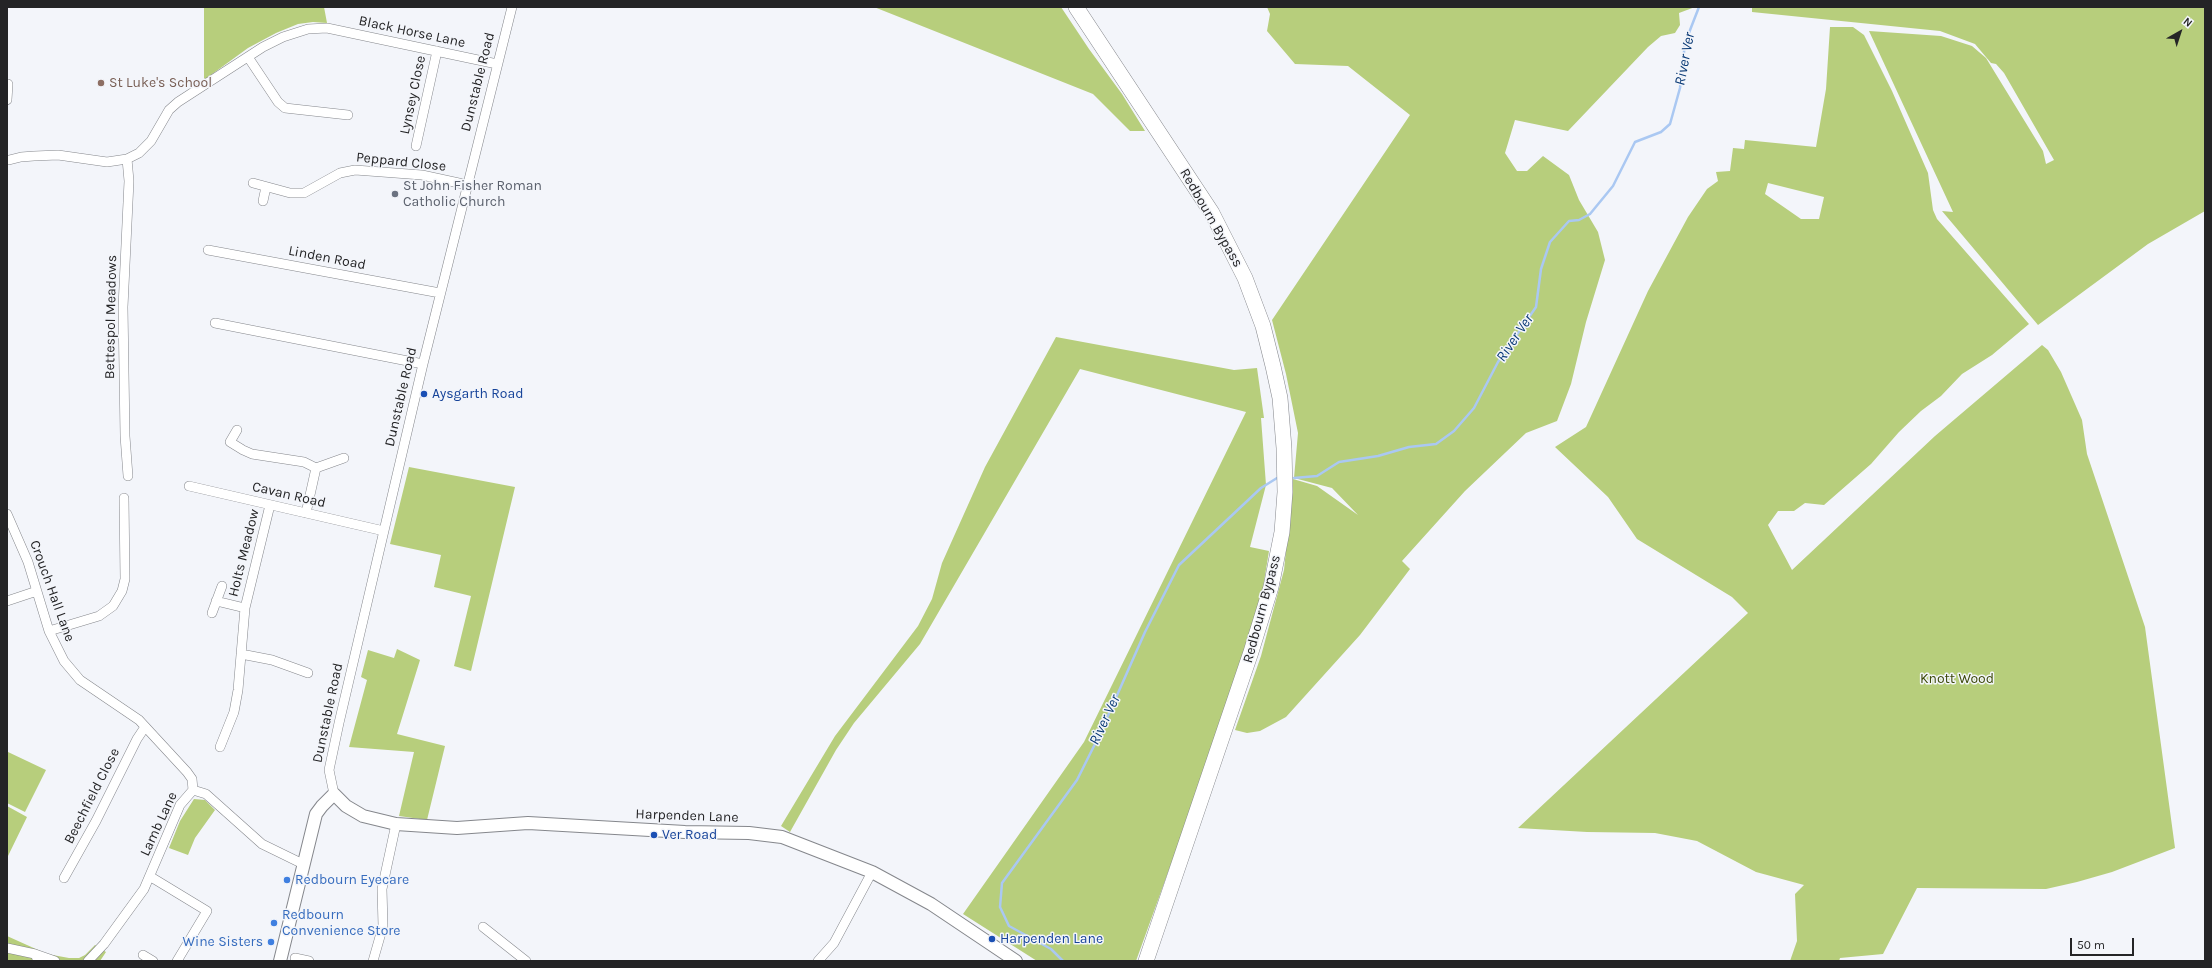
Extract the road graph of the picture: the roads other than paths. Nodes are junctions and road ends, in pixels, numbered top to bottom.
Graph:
1 (512, 7) edge
2 (1076, 7) edge
3 (437, 51) junction
4 (248, 57) junction
5 (497, 64) junction
6 (8, 84) dead end
7 (7, 100) edge
8 (348, 115) dead end
9 (416, 146) dead end
10 (127, 159) junction
11 (8, 160) edge
12 (253, 184) dead end
13 (468, 185) junction
14 (266, 187) junction
15 (263, 201) dead end
16 (208, 250) dead end
17 (440, 293) junction
18 (215, 323) dead end
19 (423, 364) junction
20 (236, 430) dead end
21 (344, 458) dead end
22 (316, 468) junction
23 (128, 476) dead end
24 (189, 486) dead end
25 (124, 498) dead end
26 (270, 505) junction
27 (7, 514) edge
28 (306, 514) junction
29 (384, 531) junction
30 (222, 586) dead end
31 (37, 591) junction
32 (7, 601) edge
33 (216, 601) junction
34 (245, 608) junction
35 (212, 613) dead end
36 (49, 631) junction
37 (241, 654) junction
38 (308, 673) dead end
39 (145, 727) junction
40 (220, 747) dead end
41 (194, 790) junction
42 (334, 794) junction
43 (396, 824) junction
44 (303, 864) junction
45 (872, 872) junction
46 (151, 877) junction
47 (64, 878) dead end
48 (483, 927) dead end
49 (7, 948) edge
50 (143, 955) dead end
51 (36, 958) edge
52 (286, 958) edge
53 (92, 960) edge
54 (55, 961) edge
55 (153, 961) edge
56 (177, 961) edge
57 (309, 961) edge
58 (373, 961) edge
59 (526, 961) edge
60 (818, 961) edge
61 (1016, 961) edge
62 (1146, 961) edge

1 - 5 street, Dunstable Road
2 - 62 main road, Redbourn Bypass
3 - 4 street, Black Horse Lane
3 - 5 street, Black Horse Lane
3 - 9 street, Lynsey Close
4 - 8 street
4 - 10 street, Black Horse Lane
5 - 13 street, Dunstable Road
6 - 7 street
10 - 11 street, Black Horse Lane
10 - 23 street, Bettespol Meadows
12 - 14 street, Peppard Close
13 - 14 street, Peppard Close
13 - 17 street, Dunstable Road
14 - 15 street
16 - 17 street, Linden Road
17 - 19 street, Dunstable Road
18 - 19 street
19 - 29 street, Dunstable Road
20 - 22 street
21 - 22 street
22 - 28 street
24 - 26 street, Cavan Road
25 - 36 street
26 - 28 street, Cavan Road
26 - 34 street, Holts Meadow
27 - 31 street, Crouch Hall Lane
28 - 29 street, Cavan Road
29 - 42 street, Dunstable Road
30 - 33 street, Holts Meadow
31 - 32 street
31 - 36 street, Crouch Hall Lane
33 - 34 street, Holts Meadow
33 - 35 street, Holts Meadow
34 - 37 street, Holts Meadow
36 - 39 street, Crouch Hall Lane
37 - 38 street
37 - 40 street, Holts Meadow
39 - 41 street, Crouch Hall Lane
39 - 47 street, Beechfield Close
41 - 44 street, Lamb Lane
41 - 46 street, Lamb Lane
42 - 43 street, Harpenden Lane
42 - 44 street
43 - 45 street, Harpenden Lane
43 - 58 street
44 - 52 street
45 - 60 street
45 - 61 street, Harpenden Lane
46 - 53 street, Lamb Lane
46 - 56 street
48 - 59 street
49 - 51 street
50 - 55 street
51 - 54 street
52 - 57 street

